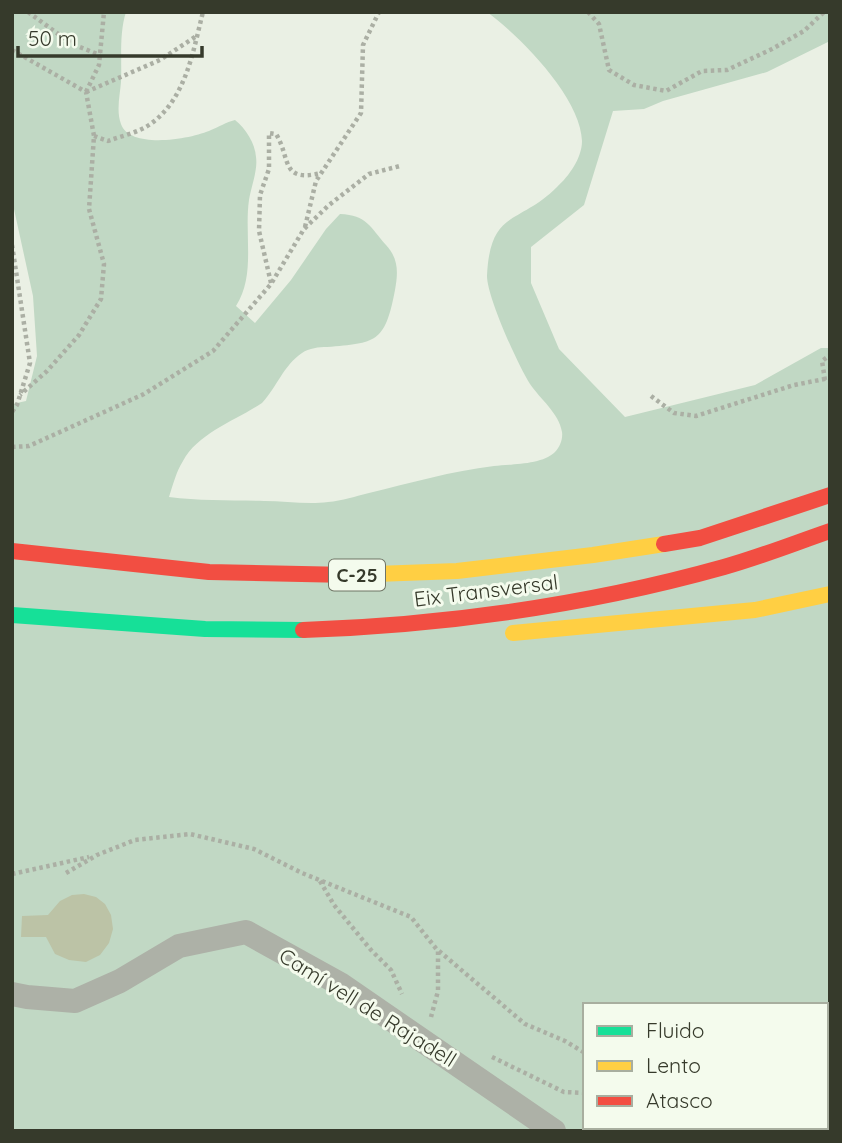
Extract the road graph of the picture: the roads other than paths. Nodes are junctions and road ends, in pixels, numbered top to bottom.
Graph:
1 (830, 484) edge
2 (830, 495) edge
3 (830, 531) edge
4 (700, 538) junction
5 (12, 551) edge
6 (830, 594) edge
7 (12, 615) edge
8 (320, 629) junction
9 (501, 634) dead end
10 (421, 639) dead end
11 (12, 994) edge
12 (554, 1131) edge

1 - 4 highway
2 - 4 highway, Eix Transversal / C-25
3 - 8 highway, Eix Transversal
4 - 5 highway, Eix Transversal / C-25
6 - 9 highway
7 - 8 highway, Eix Transversal
8 - 10 highway
11 - 12 street, Camí vell de Rajadell

